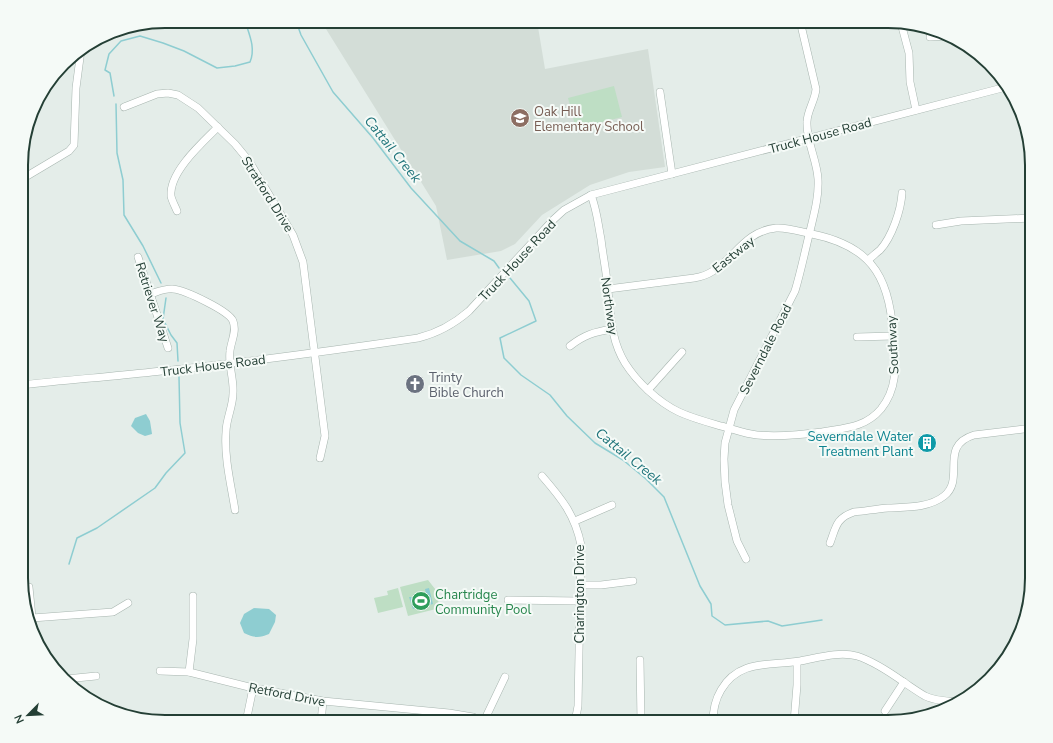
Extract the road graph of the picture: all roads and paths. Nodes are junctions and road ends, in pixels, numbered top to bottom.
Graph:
1 (802, 28) edge
2 (902, 29) edge
3 (930, 37) dead end
4 (936, 37) edge
5 (80, 58) edge
6 (1001, 88) edge
7 (660, 92) dead end
8 (124, 107) dead end
9 (916, 110) junction
10 (218, 127) junction
11 (809, 138) junction
12 (672, 174) junction
13 (28, 175) edge
14 (902, 192) dead end
15 (591, 195) junction
16 (177, 211) dead end
17 (1025, 218) edge
18 (936, 225) dead end
19 (809, 234) junction
20 (138, 256) dead end
21 (868, 260) junction
22 (608, 289) junction
23 (150, 294) junction
24 (612, 329) junction
25 (893, 336) junction
26 (857, 337) dead end
27 (570, 346) dead end
28 (168, 348) dead end
29 (682, 352) dead end
30 (314, 353) junction
31 (231, 363) junction
32 (28, 384) edge
33 (648, 390) junction
34 (729, 428) junction
35 (1025, 429) edge
36 (320, 458) dead end
37 (542, 476) dead end
38 (612, 505) dead end
39 (235, 510) dead end
40 (574, 521) junction
41 (830, 543) dead end
42 (746, 559) dead end
43 (633, 581) dead end
44 (580, 585) junction
45 (29, 587) dead end
46 (193, 596) dead end
47 (30, 600) edge
48 (508, 600) dead end
49 (579, 601) junction
50 (128, 603) dead end
51 (34, 618) edge
52 (640, 660) dead end
53 (797, 662) junction
54 (160, 671) dead end
55 (189, 672) junction
56 (96, 676) dead end
57 (505, 676) dead end
58 (72, 678) edge
59 (904, 682) junction
60 (253, 688) junction
61 (323, 701) junction
62 (948, 701) edge
63 (885, 711) dead end
64 (247, 715) edge
65 (322, 715) edge
66 (461, 715) edge
67 (488, 715) edge
68 (576, 715) edge
69 (641, 715) edge
70 (714, 715) edge
71 (795, 715) edge

1 - 11 street, Severndale Road
2 - 9 street
3 - 4 street
5 - 13 street
6 - 9 street, Truck House Road
7 - 12 street
8 - 10 street, Stratford Drive
9 - 11 street, Truck House Road
10 - 16 street
10 - 30 street, Stratford Drive
11 - 12 street, Truck House Road
11 - 19 street, Severndale Road
12 - 15 street, Truck House Road
14 - 21 street
15 - 22 street, Northway
15 - 30 street, Truck House Road
17 - 18 street
19 - 21 street, Southway
19 - 22 street, Eastway
19 - 34 street, Severndale Road
20 - 23 street, Retriever Way
21 - 25 street, Southway
22 - 24 street, Northway
23 - 28 street, Retriever Way
23 - 31 street
24 - 27 street
24 - 33 street, Northway
25 - 26 street
25 - 34 street, Southway
29 - 33 street
30 - 31 street, Truck House Road
30 - 36 street, Stratford Drive
31 - 32 street, Truck House Road
31 - 39 street
33 - 34 street, Northway
34 - 42 street, Severndale Road
35 - 41 street
37 - 40 street, Charington Drive
38 - 40 street
40 - 44 street, Charington Drive
43 - 44 street
44 - 49 street, Charington Drive
45 - 47 street
46 - 55 street
48 - 49 street
49 - 68 street, Charington Drive
50 - 51 street
52 - 69 street
53 - 59 street
53 - 70 street
53 - 71 street
54 - 55 street, Retford Drive
55 - 60 street, Retford Drive
56 - 58 street
57 - 67 street
59 - 62 street
59 - 63 street
60 - 61 street, Retford Drive
60 - 64 street
61 - 65 street
61 - 66 street, Retford Drive

